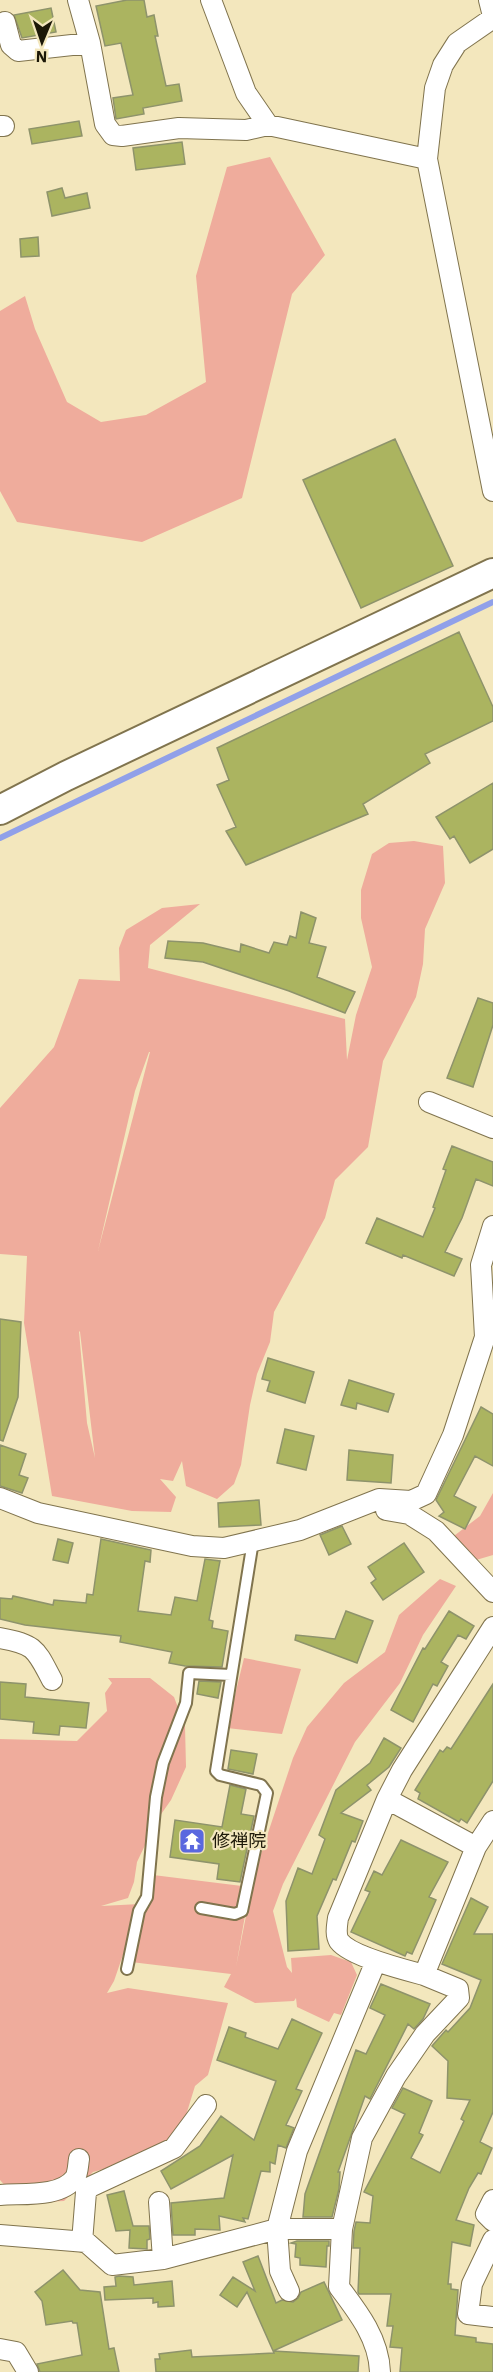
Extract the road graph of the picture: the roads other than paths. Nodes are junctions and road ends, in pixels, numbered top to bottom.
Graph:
1 (78, 0) edge
2 (211, 0) edge
3 (489, 0) edge
4 (493, 17) edge
5 (4, 22) dead end
6 (90, 43) junction
7 (268, 125) junction
8 (427, 159) junction
9 (493, 491) edge
10 (493, 573) edge
11 (0, 810) edge
12 (429, 1102) dead end
13 (493, 1128) edge
14 (493, 1226) edge
15 (0, 1498) edge
16 (369, 1504) junction
17 (252, 1541) junction
18 (493, 1592) edge
19 (493, 1627) edge
20 (0, 1638) edge
21 (231, 1675) junction
22 (52, 1680) dead end
23 (387, 1799) junction
24 (493, 1821) edge
25 (476, 1847) junction
26 (201, 1908) dead end
27 (376, 1961) junction
28 (127, 1970) dead end
29 (424, 1975) junction
30 (206, 2105) dead end
31 (79, 2159) dead end
32 (0, 2195) edge
33 (493, 2200) edge
34 (159, 2202) dead end
35 (493, 2221) edge
36 (277, 2229) junction
37 (342, 2229) junction
38 (0, 2235) edge
39 (493, 2241) edge
40 (82, 2242) junction
41 (163, 2259) junction
42 (289, 2291) dead end
43 (493, 2317) edge
44 (0, 2349) edge
45 (28, 2372) edge
46 (380, 2372) edge

1 - 6 street
2 - 7 street
3 - 4 street
4 - 8 street
5 - 6 street
6 - 7 street
7 - 8 street
8 - 9 street
10 - 11 street
12 - 13 street
14 - 16 street
15 - 17 street
16 - 17 street
16 - 18 street
17 - 21 lane
19 - 23 street
20 - 22 street
21 - 26 lane
21 - 28 lane
23 - 25 street
23 - 27 street
24 - 25 street
25 - 29 street
27 - 29 street
27 - 36 street
29 - 37 street
30 - 40 street
31 - 32 street
33 - 35 street
34 - 41 street
36 - 37 street
36 - 41 street
36 - 42 street
37 - 46 street
38 - 40 street
39 - 43 street
40 - 41 street
44 - 45 street

